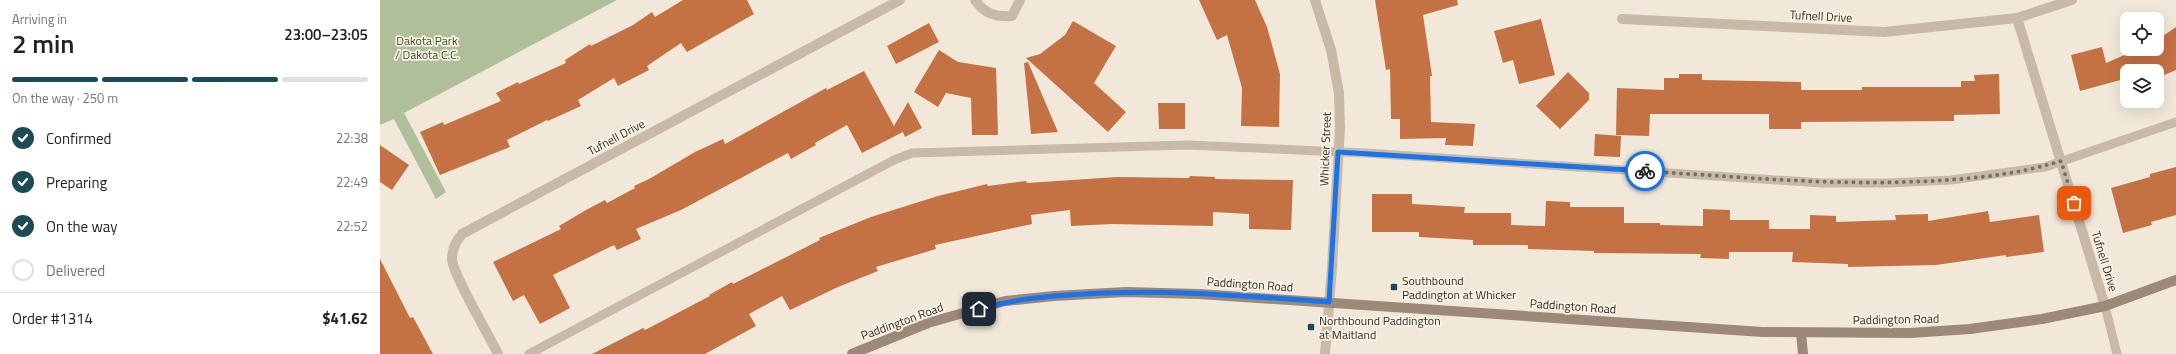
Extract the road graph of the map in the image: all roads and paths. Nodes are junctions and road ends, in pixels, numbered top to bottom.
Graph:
1 (900, 0) edge
2 (975, 0) edge
3 (1020, 0) edge
4 (1315, 0) edge
5 (2072, 0) edge
6 (2017, 18) junction
7 (1622, 19) dead end
8 (2176, 122) edge
9 (1338, 152) junction
10 (2061, 161) junction
11 (2176, 280) edge
12 (1329, 302) junction
13 (2105, 306) junction
14 (1801, 334) junction
15 (498, 354) edge
16 (529, 354) edge
17 (852, 354) edge
18 (1325, 354) edge
19 (1803, 354) edge
20 (2117, 354) edge

1 - 15 street, Tufnell Drive
2 - 3 street
4 - 9 street, Whicker Street
5 - 6 street, Tufnell Drive
6 - 7 street, Tufnell Drive
6 - 10 street, Tufnell Drive
8 - 10 lane
9 - 10 lane
9 - 12 street, Whicker Street
9 - 16 lane
10 - 13 street, Tufnell Drive
11 - 13 street, Paddington Road
12 - 14 street, Paddington Road
12 - 17 street, Paddington Road
12 - 18 street, Whicker Street
13 - 14 street, Paddington Road
13 - 20 lane
14 - 19 street

